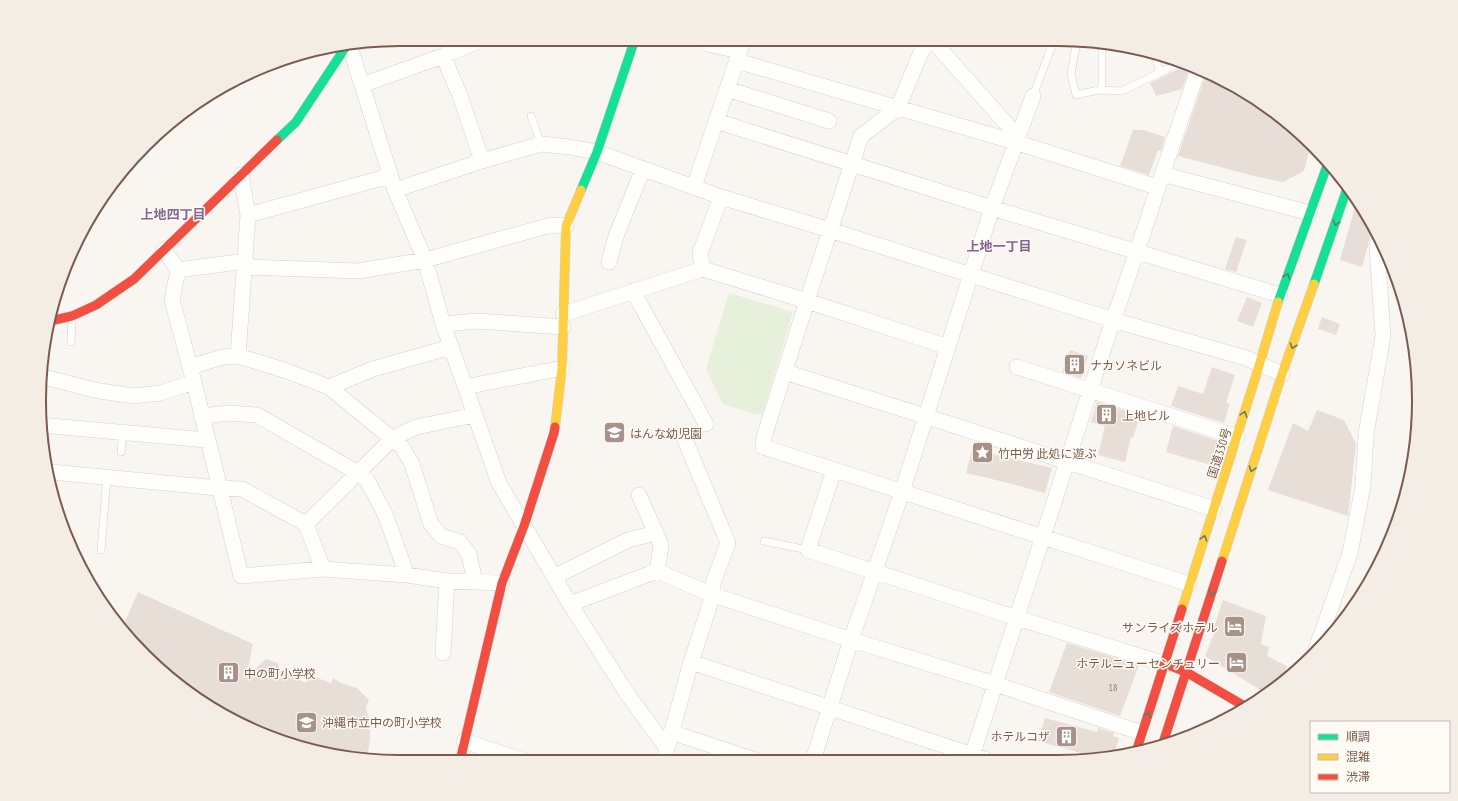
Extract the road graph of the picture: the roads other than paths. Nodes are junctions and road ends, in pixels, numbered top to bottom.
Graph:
1 (466, 46) edge
2 (633, 46) edge
3 (718, 46) edge
4 (926, 46) edge
5 (936, 46) edge
6 (1052, 46) edge
7 (1076, 47) edge
8 (1101, 49) edge
9 (351, 50) edge
10 (740, 50) edge
11 (343, 51) edge
12 (443, 56) junction
13 (1156, 60) edge
14 (1174, 66) edge
15 (1160, 73) junction
16 (1197, 75) edge
17 (362, 85) junction
18 (728, 89) junction
19 (1102, 90) junction
20 (1033, 96) joint
21 (898, 108) junction
22 (530, 116) dead end
23 (716, 121) junction
24 (829, 121) dead end
25 (1015, 142) junction
26 (540, 144) junction
27 (597, 152) junction
28 (482, 161) junction
29 (852, 163) junction
30 (643, 169) junction
31 (1326, 169) edge
32 (242, 175) junction
33 (1159, 180) junction
34 (392, 183) junction
35 (694, 187) junction
36 (1345, 194) edge
37 (721, 197) junction
38 (992, 208) junction
39 (1310, 213) junction
40 (248, 215) junction
41 (566, 226) junction
42 (830, 230) junction
43 (1377, 249) edge
44 (164, 250) junction
45 (1138, 252) junction
46 (425, 260) junction
47 (609, 262) dead end
48 (245, 264) junction
49 (703, 269) junction
50 (178, 270) junction
51 (971, 276) junction
52 (633, 291) junction
53 (1280, 295) junction
54 (807, 301) junction
55 (72, 316) junction
56 (56, 320) edge
57 (1113, 320) junction
58 (563, 321) junction
59 (443, 324) junction
60 (71, 342) dead end
61 (451, 347) junction
62 (948, 347) junction
63 (238, 356) junction
64 (1259, 363) junction
65 (190, 367) junction
66 (1017, 367) dead end
67 (562, 368) junction
68 (785, 372) junction
69 (1282, 374) junction
70 (47, 378) edge
71 (194, 382) junction
72 (329, 387) junction
73 (465, 388) junction
74 (1090, 391) junction
75 (475, 415) junction
76 (201, 416) junction
77 (926, 416) junction
78 (706, 424) dead end
79 (47, 426) edge
80 (123, 432) junction
81 (1237, 437) junction
82 (393, 438) junction
83 (207, 440) junction
84 (685, 440) dead end
85 (121, 452) dead end
86 (1068, 462) junction
87 (834, 470) junction
88 (54, 472) edge
89 (358, 473) junction
90 (107, 477) junction
91 (218, 488) junction
92 (902, 492) junction
93 (639, 495) dead end
94 (1214, 509) junction
95 (306, 524) junction
96 (524, 526) junction
97 (656, 532) junction
98 (1043, 536) junction
99 (764, 541) dead end
100 (101, 550) dead end
101 (808, 550) junction
102 (323, 569) junction
103 (656, 571) junction
104 (875, 572) junction
105 (407, 575) junction
106 (554, 577) junction
107 (447, 582) junction
108 (475, 582) junction
109 (502, 583) junction
110 (1189, 584) junction
111 (713, 595) junction
112 (570, 604) junction
113 (1017, 618) junction
114 (1330, 626) edge
115 (850, 640) junction
116 (443, 653) dead end
117 (691, 662) junction
118 (1165, 664) junction
119 (1186, 672) junction
120 (995, 684) junction
121 (1241, 704) edge
122 (830, 708) junction
123 (671, 732) junction
124 (1142, 733) junction
125 (1165, 738) edge
126 (464, 741) junction
127 (1138, 745) edge
128 (665, 754) edge
129 (461, 755) edge
130 (507, 755) edge
131 (740, 755) edge
132 (815, 755) edge
133 (967, 755) edge
134 (977, 755) edge

1 - 12 street
2 - 27 main road
3 - 10 street
4 - 21 street
5 - 25 street
6 - 20 lane
7 - 19 lane
8 - 19 lane
9 - 17 street
10 - 18 street
10 - 21 street
11 - 32 main road
12 - 17 street
12 - 28 street
13 - 15 lane
14 - 15 lane
15 - 19 lane
16 - 33 street
17 - 34 street
18 - 23 street
18 - 24 street
20 - 25 street
21 - 25 street
21 - 29 street
22 - 26 lane
23 - 29 street
23 - 35 street
25 - 33 street
25 - 38 street
26 - 27 street
26 - 28 street
27 - 30 street
27 - 41 main road
28 - 34 street
29 - 38 street
29 - 42 street
30 - 35 street
30 - 47 street
31 - 39 main road, 国道330号
32 - 40 street
32 - 44 main road
33 - 39 street
33 - 45 street
34 - 40 street
34 - 46 street
35 - 37 street
36 -> 69 main road
37 - 42 street
37 - 49 street
38 - 45 street
38 - 51 street
53 -> 39 main road, 国道330号
40 - 48 street
41 - 46 street
41 - 58 main road
42 - 51 street
42 - 54 street
43 - 114 street
44 - 50 street
44 - 55 main road
45 - 53 street
45 - 57 street
46 - 48 street
46 - 59 street
48 - 50 street
48 - 63 street
49 - 52 street
49 - 54 street
50 - 65 street
51 - 57 street
51 - 62 street
52 - 58 street
52 - 78 street
53 - 64 main road, 国道330号
54 - 62 street
54 - 68 street
55 - 56 main road
55 - 60 lane
57 - 64 street
57 - 74 street
58 - 59 street
58 - 67 main road
59 - 61 street
61 - 72 street
61 - 73 street
62 - 77 street
63 - 65 street
63 - 72 street
64 - 69 street
81 -> 64 main road, 国道330号
65 - 71 street
66 - 74 street
67 - 73 street
67 - 96 main road
68 - 77 street
68 - 87 street
69 -> 119 main road
70 - 71 street
71 - 76 street
72 - 82 street
73 - 75 street
74 - 81 street
74 - 86 street
75 - 82 street
75 - 96 street
76 - 83 street
76 - 89 street
77 - 86 street
77 - 92 street
79 - 80 street
80 - 83 street
80 - 85 lane
81 - 94 main road, 国道330号
82 - 89 street
82 - 108 street
83 - 91 street
84 - 111 street
86 - 94 street
86 - 98 street
87 - 92 street
87 - 101 street
88 - 90 street
89 - 95 street
89 - 105 street
90 - 91 street
90 - 100 lane
91 - 95 street
91 - 102 street
92 - 98 street
92 - 104 street
93 - 97 street
110 -> 94 main road, 国道330号
95 - 102 street
96 - 106 street
96 - 109 main road
97 - 103 street
97 - 106 street
98 - 110 street
98 - 113 street
99 - 101 lane
101 - 104 street
102 - 105 street
103 - 111 street
103 - 112 street
104 - 113 street
104 - 115 street
105 - 107 street
106 - 112 street
107 - 108 street
107 - 116 street
108 - 109 street
109 - 126 main road
110 - 118 main road, 国道330号
111 - 115 street
111 - 117 street
112 - 128 street
113 - 118 street
113 - 120 street
115 - 120 street
115 - 122 street
117 - 122 street
117 - 123 street
118 - 119 main road
124 -> 118 main road, 国道330号
119 - 121 main road
119 - 125 main road
120 - 124 street
120 - 134 street
122 - 132 street
122 - 133 street
123 - 128 street
123 - 131 street
124 - 127 main road, 国道330号
126 - 129 main road
126 - 130 street

